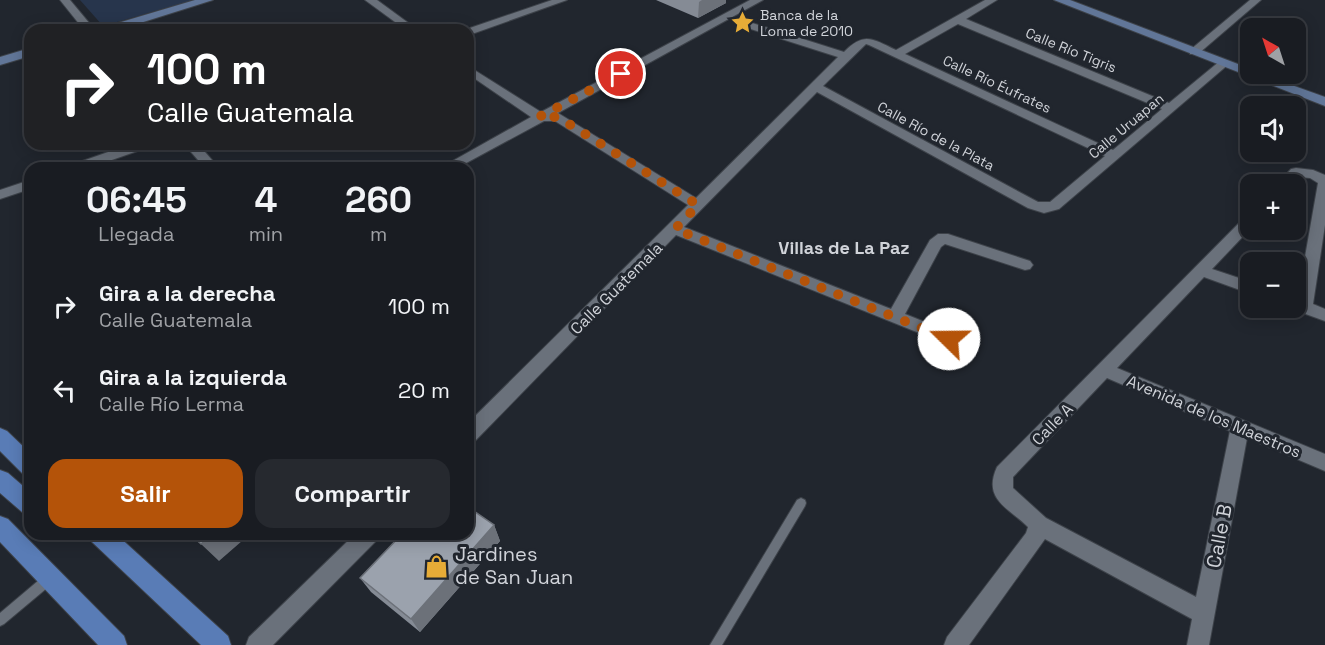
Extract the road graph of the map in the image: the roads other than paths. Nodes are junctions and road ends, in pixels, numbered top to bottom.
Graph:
1 (65, 0) edge
2 (207, 0) edge
3 (370, 0) edge
4 (562, 0) edge
5 (758, 0) edge
6 (992, 0) edge
7 (1060, 0) edge
8 (1256, 0) edge
9 (958, 20) junction
10 (742, 23) dead end
11 (85, 24) edge
12 (125, 24) edge
13 (404, 24) edge
14 (474, 30) edge
15 (866, 41) joint
16 (1194, 52) junction
17 (24, 54) edge
18 (897, 54) junction
19 (846, 57) junction
20 (0, 61) edge
21 (1224, 63) junction
22 (1240, 70) edge
23 (474, 73) edge
24 (1277, 84) edge
25 (816, 87) junction
26 (1325, 102) edge
27 (1172, 108) junction
28 (539, 117) junction
29 (127, 150) edge
30 (196, 150) edge
31 (1114, 155) junction
32 (93, 162) edge
33 (207, 162) edge
34 (458, 162) edge
35 (1294, 174) edge
36 (1325, 181) edge
37 (24, 186) edge
38 (0, 195) edge
39 (698, 205) junction
40 (1044, 208) joint
41 (675, 229) junction
42 (1240, 231) edge
43 (1025, 265) dead end
44 (1202, 271) junction
45 (1306, 276) edge
46 (1240, 284) edge
47 (1306, 308) edge
48 (1325, 315) edge
49 (895, 317) junction
50 (949, 339) dead end
51 (1104, 369) junction
52 (1240, 427) junction
53 (474, 429) edge
54 (0, 437) edge
55 (24, 461) edge
56 (1325, 463) edge
57 (0, 480) edge
58 (24, 500) edge
59 (801, 503) dead end
60 (1039, 525) junction
61 (0, 526) edge
62 (106, 540) edge
63 (363, 540) edge
64 (49, 579) junction
65 (1204, 613) junction
66 (0, 620) edge
67 (116, 645) edge
68 (219, 645) edge
69 (257, 645) edge
70 (716, 645) edge
71 (955, 645) edge
72 (1198, 645) edge

1 - 11 street
2 - 12 main road
3 - 13 street
4 - 14 street
5 - 28 street
6 - 9 street
7 - 16 main road
8 - 16 street
9 - 18 street
9 - 27 street, Calle Río Tigris
10 - 19 street
15 - 18 street, Calle Río Éufrates
15 - 19 street, Calle Guatemala
16 - 21 main road
17 - 20 main road
18 - 31 street, Calle Río Éufrates
19 - 25 street, Calle Guatemala
21 - 22 main road
21 - 27 street, Calle Uruapan
23 - 28 street
24 - 26 main road
25 - 39 street, Calle Guatemala
25 - 40 street, Calle Río de la Plata
27 - 31 street, Calle Uruapan
28 - 34 street
28 - 39 street
29 - 32 street
30 - 33 street
31 - 40 street, Calle Uruapan
35 - 36 street
36 - 45 street
37 - 38 street
39 - 41 street, Calle Guatemala
41 - 49 street
41 - 53 street, Calle Guatemala
42 - 44 street, Calle A
43 - 49 street
44 - 46 street
44 - 51 street, Calle A
47 - 48 street
49 - 50 street
51 - 52 street, Avenida de los Maestros
51 - 60 street, Calle A
52 - 56 street, Avenida de los Maestros
52 - 65 street, Calle B
54 - 55 main road
57 - 58 main road
59 - 70 lane
60 - 65 street, Calle A
60 - 71 street
61 - 64 main road
62 - 68 main road
63 - 69 street
64 - 66 lane
64 - 67 main road
65 - 72 street, Calle B

